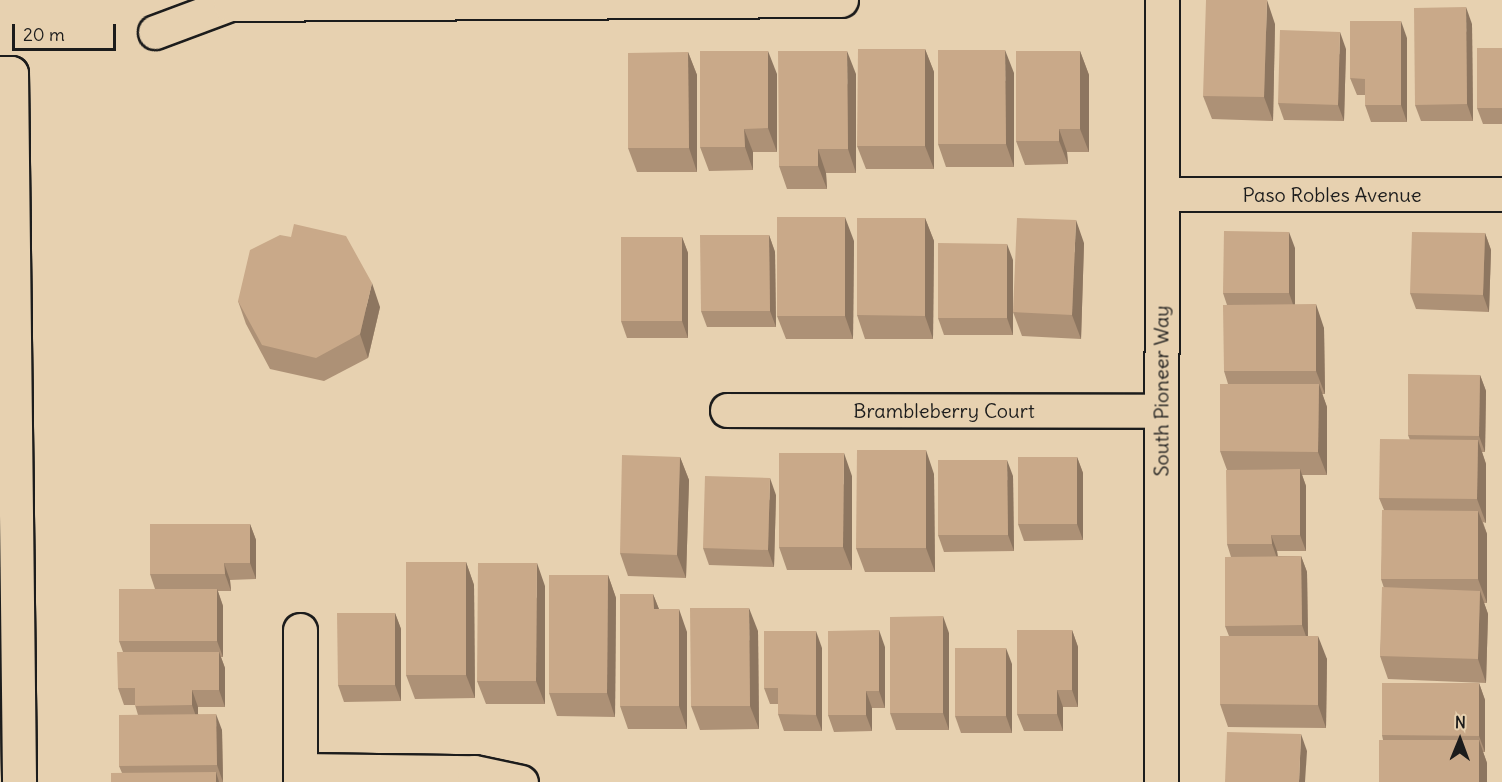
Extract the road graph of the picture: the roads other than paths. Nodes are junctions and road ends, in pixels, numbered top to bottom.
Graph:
1 (841, 0) edge
2 (1162, 0) edge
3 (436, 2) edge
4 (155, 32) dead end
5 (0, 73) edge
6 (1162, 194) junction
7 (1502, 194) edge
8 (727, 410) dead end
9 (1161, 411) junction
10 (300, 630) dead end
11 (300, 776) edge
12 (19, 782) edge
13 (521, 782) edge
14 (1161, 782) edge

1 - 3 street
2 - 6 street, South Pioneer Way
3 - 4 street
5 - 12 street
6 - 7 street, Paso Robles Avenue
6 - 9 street, South Pioneer Way
8 - 9 street, Brambleberry Court
9 - 14 street, South Pioneer Way
10 - 11 street
11 - 13 street

